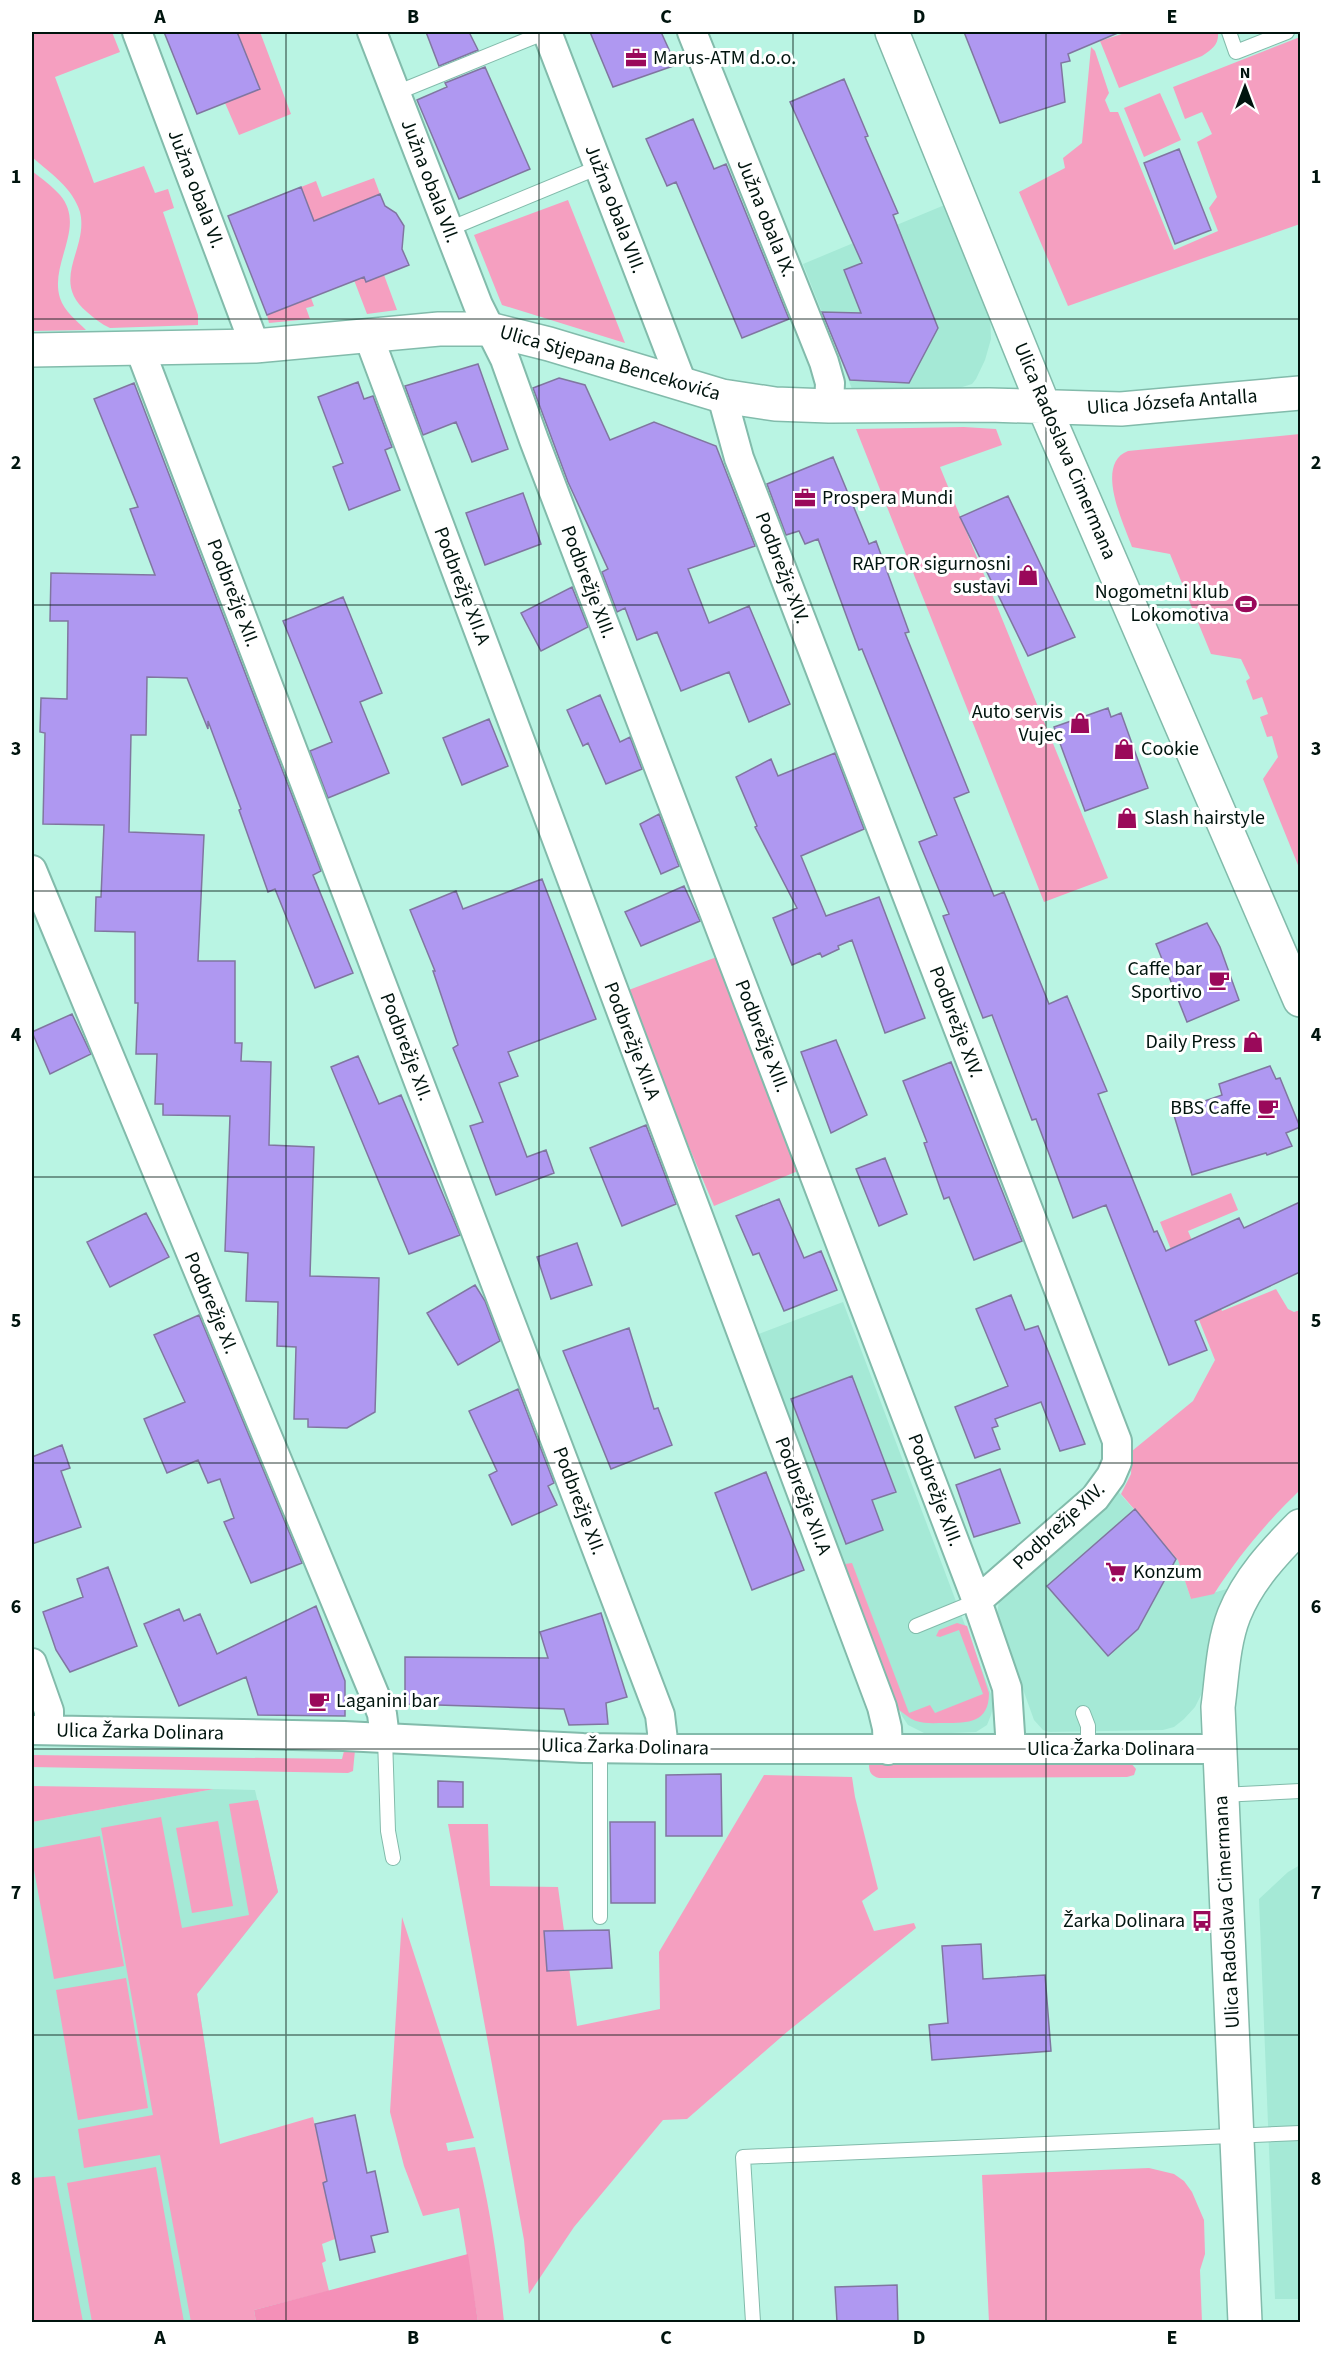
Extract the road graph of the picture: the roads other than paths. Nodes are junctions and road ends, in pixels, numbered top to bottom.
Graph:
1 (137, 32) edge
2 (372, 32) edge
3 (546, 32) edge
4 (692, 32) edge
5 (892, 32) edge
6 (1229, 32) edge
7 (1287, 32) edge
8 (396, 93) junction
9 (598, 167) junction
10 (449, 229) junction
11 (489, 329) junction
12 (368, 335) junction
13 (255, 346) junction
14 (140, 347) junction
15 (32, 350) edge
16 (683, 386) junction
17 (1300, 393) edge
18 (722, 396) junction
19 (829, 406) junction
20 (1044, 407) junction
21 (32, 870) edge
22 (1300, 1000) edge
23 (1300, 1526) edge
24 (977, 1600) junction
25 (916, 1626) dead end
26 (32, 1663) edge
27 (1083, 1713) dead end
28 (40, 1730) edge
29 (385, 1738) junction
30 (600, 1748) junction
31 (664, 1749) junction
32 (1011, 1749) junction
33 (1088, 1749) junction
34 (1219, 1749) junction
35 (888, 1750) junction
36 (1300, 1791) edge
37 (1221, 1795) junction
38 (393, 1858) dead end
39 (600, 1917) dead end
40 (1300, 2133) edge
41 (1237, 2134) junction
42 (753, 2322) edge
43 (1245, 2322) edge

1 - 13 street, Južna obala VI.
2 - 8 street, Južna obala VII.
3 - 8 lane
3 - 9 street, Južna obala VIII.
4 - 19 street, Južna obala IX.
5 - 20 street, Ulica Radoslava Cimermana
6 - 7 lane
8 - 10 street, Južna obala VII.
9 - 10 lane
9 - 16 street, Južna obala VIII.
10 - 11 street, Južna obala VII.
11 - 12 street, Ulica Stjepana Bencekovića
11 - 16 street, Ulica Stjepana Bencekovića
11 - 24 street, Podbrežje XIII.
12 - 13 street, Ulica Stjepana Bencekovića
12 - 35 street, Podbrežje XII.A
13 - 14 street, Ulica Stjepana Bencekovića
14 - 15 street, Ulica Stjepana Bencekovića
14 - 31 street, Podbrežje XII.
16 - 18 street, Ulica Stjepana Bencekovića
17 - 20 street, Ulica Józsefa Antalla
18 - 19 street, Ulica Stjepana Bencekovića
18 - 24 street, Podbrežje XIV.
19 - 20 street, Ulica Stjepana Bencekovića
20 - 22 street, Ulica Radoslava Cimermana
21 - 29 street, Podbrežje XI.
23 - 34 street, Ulica Radoslava Cimermana
24 - 25 lane
24 - 32 street, Podbrežje XIII.
26 - 28 street
27 - 33 lane
28 - 29 street, Ulica Žarka Dolinara
29 - 30 street, Ulica Žarka Dolinara
29 - 38 lane
30 - 31 street, Ulica Žarka Dolinara
30 - 39 lane
31 - 35 street, Ulica Žarka Dolinara
32 - 33 street, Ulica Žarka Dolinara
32 - 35 street, Ulica Žarka Dolinara
33 - 34 street, Ulica Žarka Dolinara
34 - 37 street, Ulica Radoslava Cimermana
36 - 37 lane
37 - 41 street, Ulica Radoslava Cimermana
40 - 41 lane
41 - 42 lane
41 - 43 street, Ulica Radoslava Cimermana

